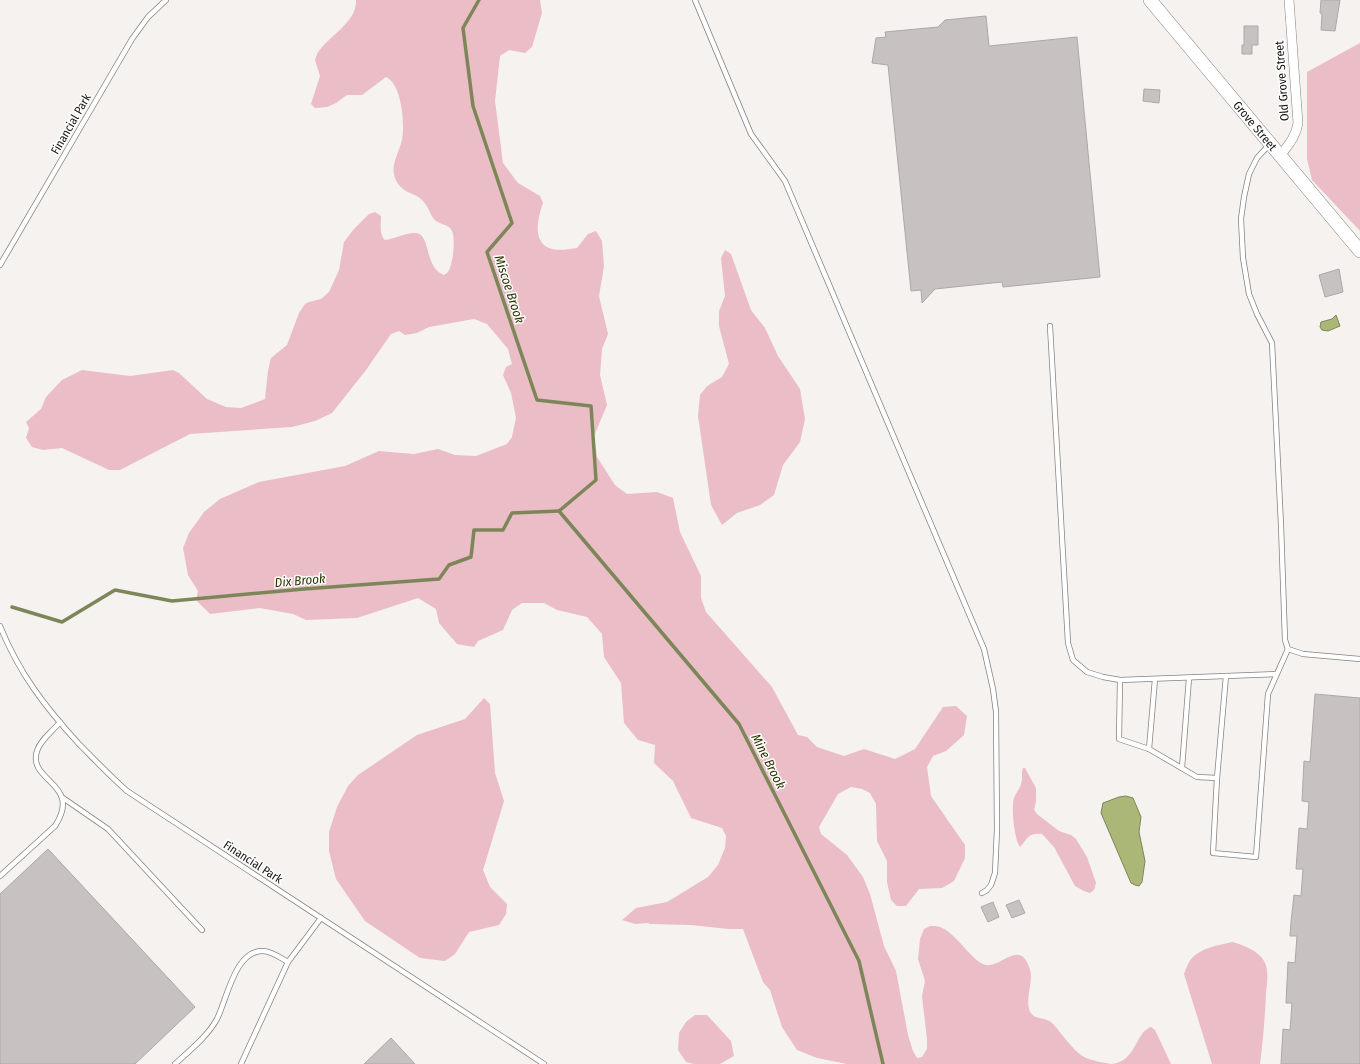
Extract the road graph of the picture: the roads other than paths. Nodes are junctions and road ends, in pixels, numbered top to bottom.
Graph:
1 (166, 0) edge
2 (695, 0) edge
3 (1150, 0) edge
4 (1289, 0) edge
5 (1270, 144) junction
6 (1280, 156) junction
7 (1360, 251) edge
8 (0, 264) edge
9 (1050, 326) dead end
10 (0, 626) edge
11 (1288, 649) junction
12 (1360, 659) edge
13 (1277, 674) junction
14 (1226, 676) junction
15 (1189, 678) junction
16 (1155, 679) junction
17 (1120, 680) junction
18 (60, 722) junction
19 (1150, 749) junction
20 (1182, 768) junction
21 (1218, 778) junction
22 (63, 798) junction
23 (0, 876) edge
24 (982, 893) dead end
25 (321, 918) junction
26 (202, 930) dead end
27 (288, 962) junction
28 (175, 1064) edge
29 (241, 1064) edge
30 (544, 1064) edge

1 - 8 lane, Financial Park
2 - 24 lane
3 - 5 main road, Grove Street
4 - 6 street, Old Grove Street
5 - 6 main road, Grove Street
5 - 11 lane
6 - 7 main road, Grove Street
9 - 17 lane
10 - 18 lane, Financial Park
11 - 12 lane
11 - 13 lane
13 - 14 lane
13 - 21 lane
14 - 15 lane
14 - 21 lane
15 - 16 lane
15 - 20 lane
16 - 17 lane
16 - 19 lane
17 - 19 lane
18 - 22 lane
18 - 25 lane, Financial Park
19 - 20 lane
20 - 21 lane
22 - 23 lane
22 - 26 lane
25 - 27 lane
25 - 30 lane, Financial Park
27 - 28 lane
27 - 29 lane

